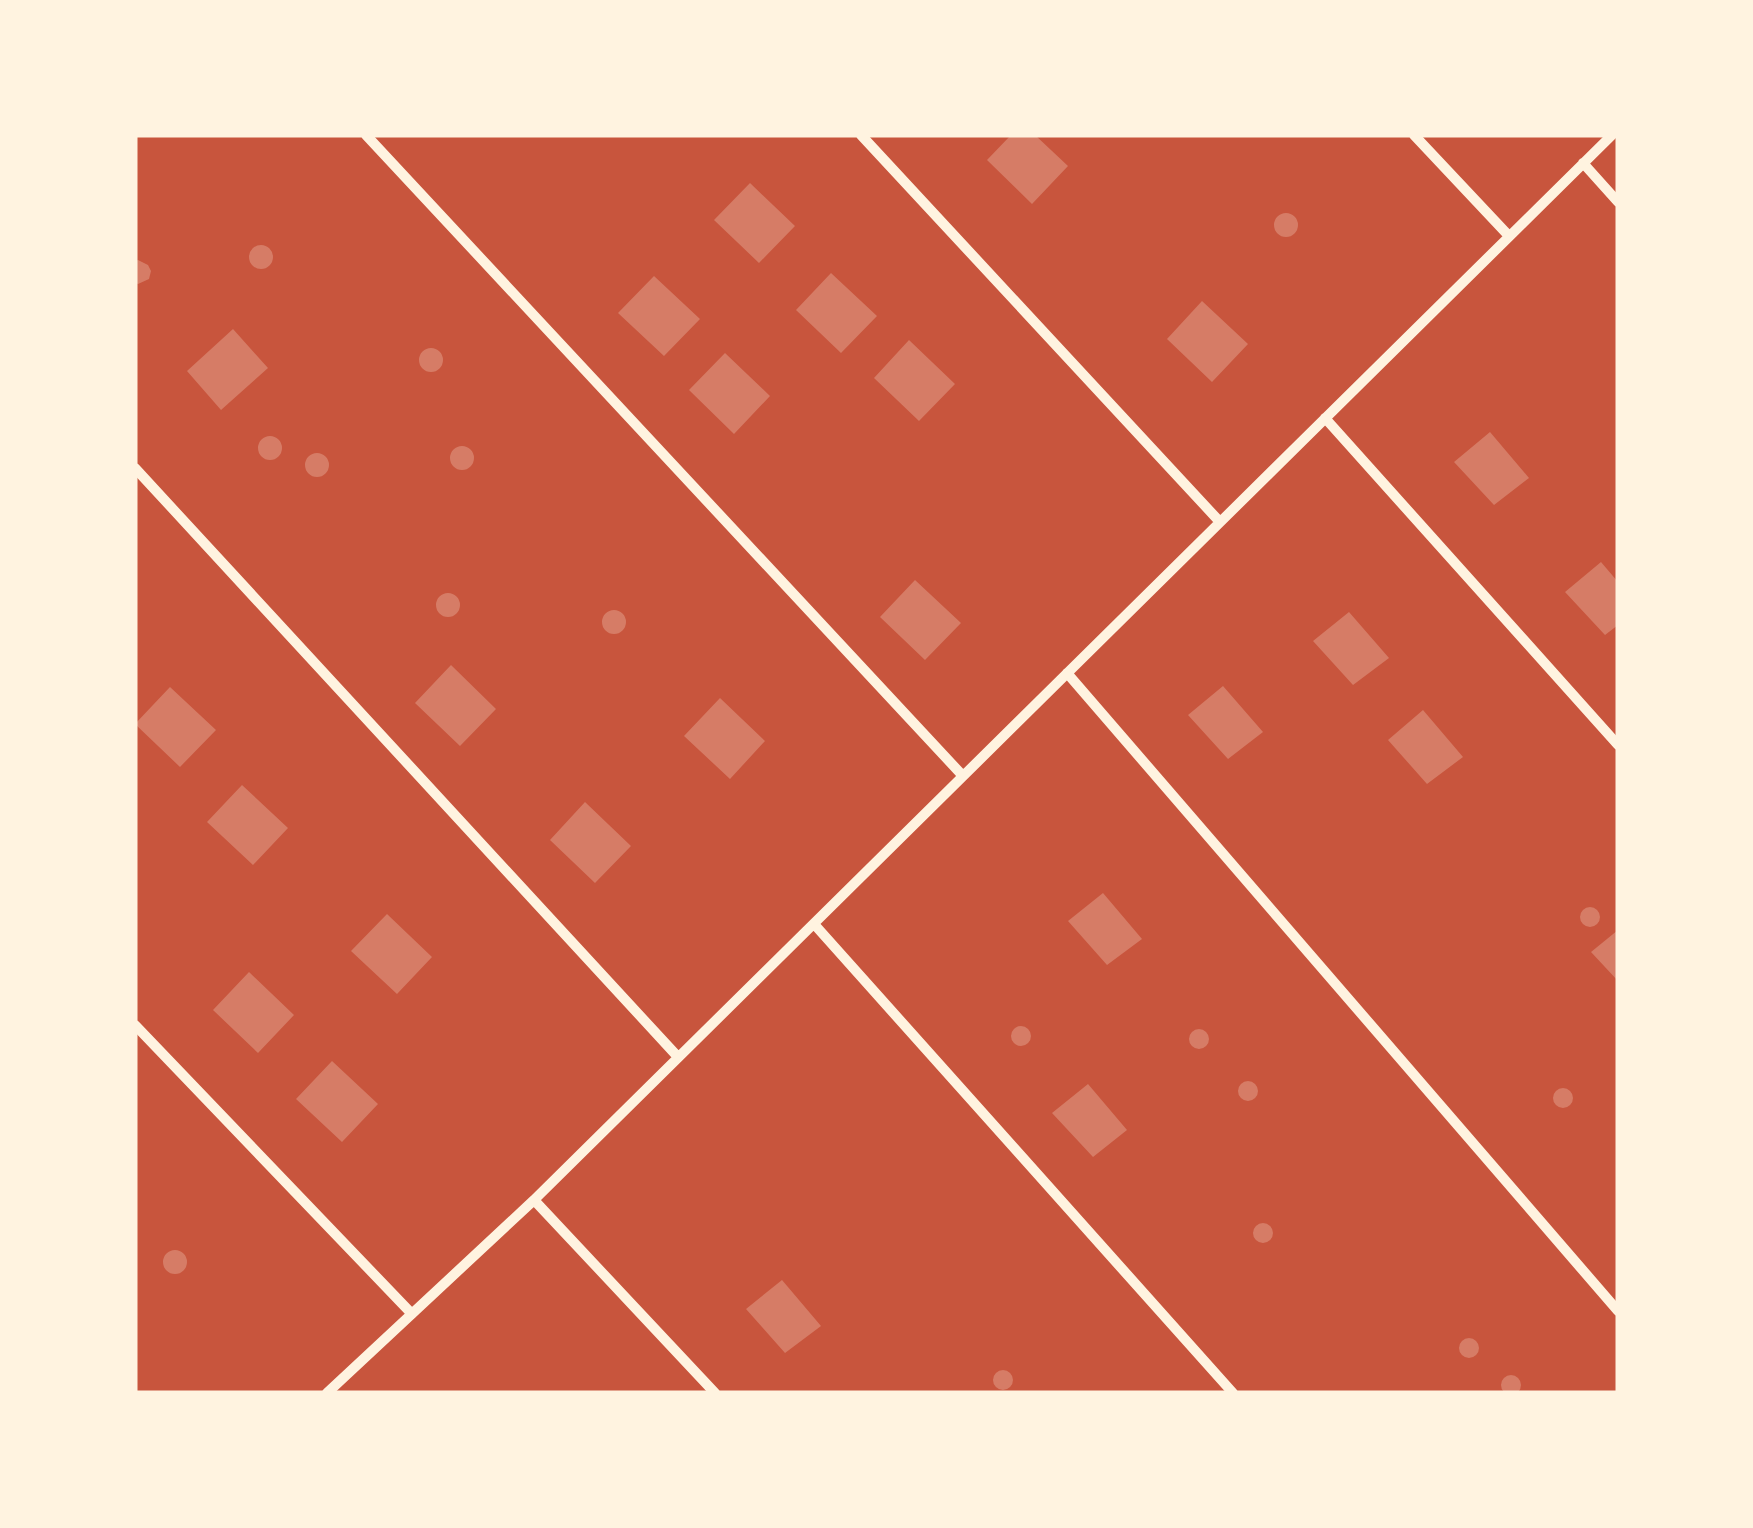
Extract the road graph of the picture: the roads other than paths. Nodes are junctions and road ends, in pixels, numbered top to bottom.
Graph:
1 (366, 135) edge
2 (861, 135) edge
3 (1414, 135) edge
4 (1612, 135) edge
5 (1583, 163) junction
6 (1618, 202) edge
7 (1509, 236) junction
8 (1325, 418) junction
9 (135, 468) edge
10 (1220, 522) junction
11 (1067, 673) junction
12 (1618, 744) edge
13 (962, 776) junction
14 (814, 924) junction
15 (135, 1025) edge
16 (678, 1057) junction
17 (534, 1200) junction
18 (1618, 1311) edge
19 (412, 1314) junction
20 (327, 1393) edge
21 (716, 1393) edge
22 (1232, 1393) edge

1 - 13 street
2 - 10 street
3 - 7 street
4 - 5 street
5 - 6 street
5 - 7 street
7 - 8 street
8 - 10 street
8 - 12 street
9 - 16 street
10 - 11 street
11 - 13 street
11 - 18 street
13 - 14 street
14 - 16 street
14 - 22 street
15 - 19 street
16 - 17 street
17 - 19 street
17 - 21 street
19 - 20 street

